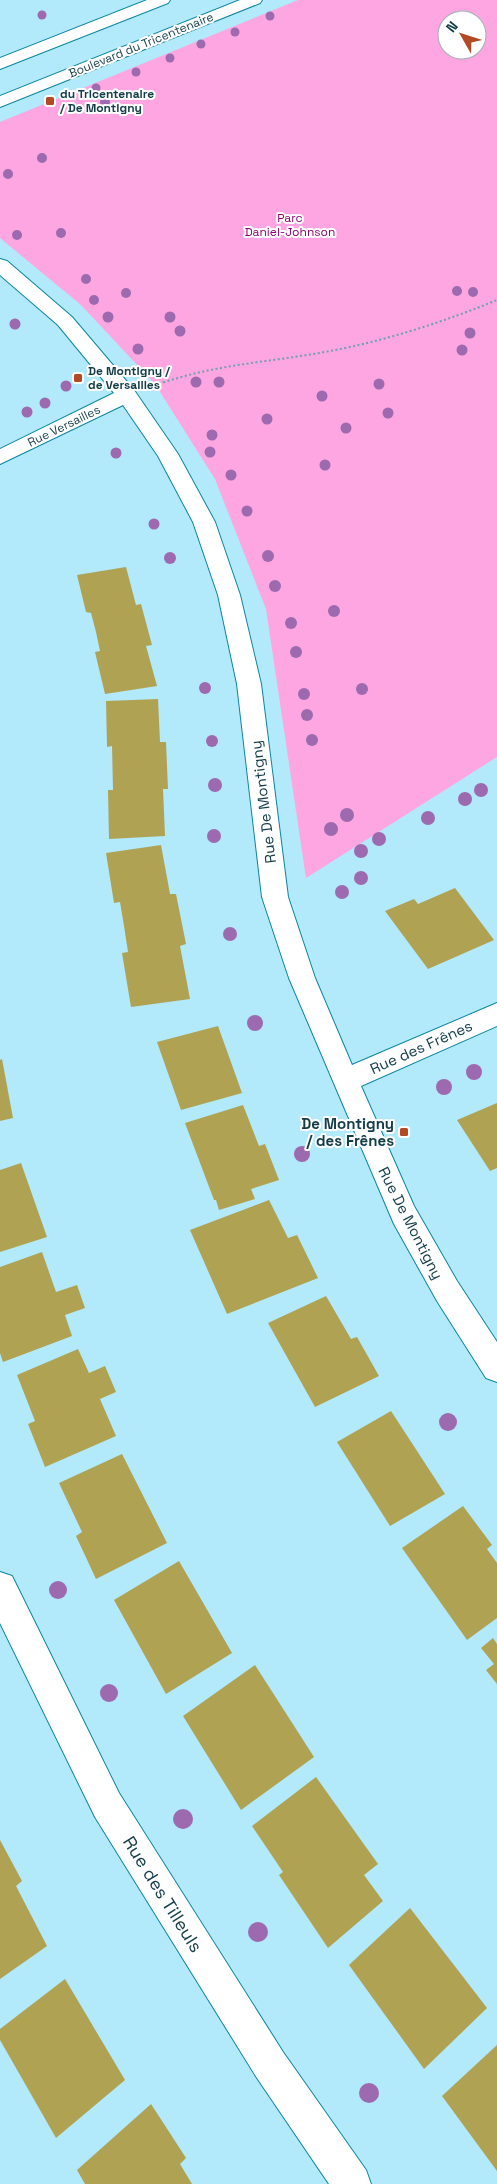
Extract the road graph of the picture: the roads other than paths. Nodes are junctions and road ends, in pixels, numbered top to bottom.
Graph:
1 (162, 0) edge
2 (254, 0) edge
3 (131, 12) junction
4 (167, 35) junction
5 (0, 64) edge
6 (0, 102) edge
7 (0, 265) edge
8 (127, 395) junction
9 (0, 457) edge
10 (497, 1014) edge
11 (346, 1080) junction
12 (497, 1368) edge
13 (0, 1588) edge
14 (352, 2184) edge

1 - 3 street
2 - 4 street, Boulevard du Tricentenaire
3 - 4 street
3 - 5 street
4 - 6 street, Boulevard du Tricentenaire
7 - 8 street, Rue De Montigny
8 - 9 street, Rue Versailles
8 - 11 street, Rue De Montigny
10 - 11 street, Rue des Frênes
11 - 12 street, Rue De Montigny
13 - 14 street, Rue des Tilleuls

